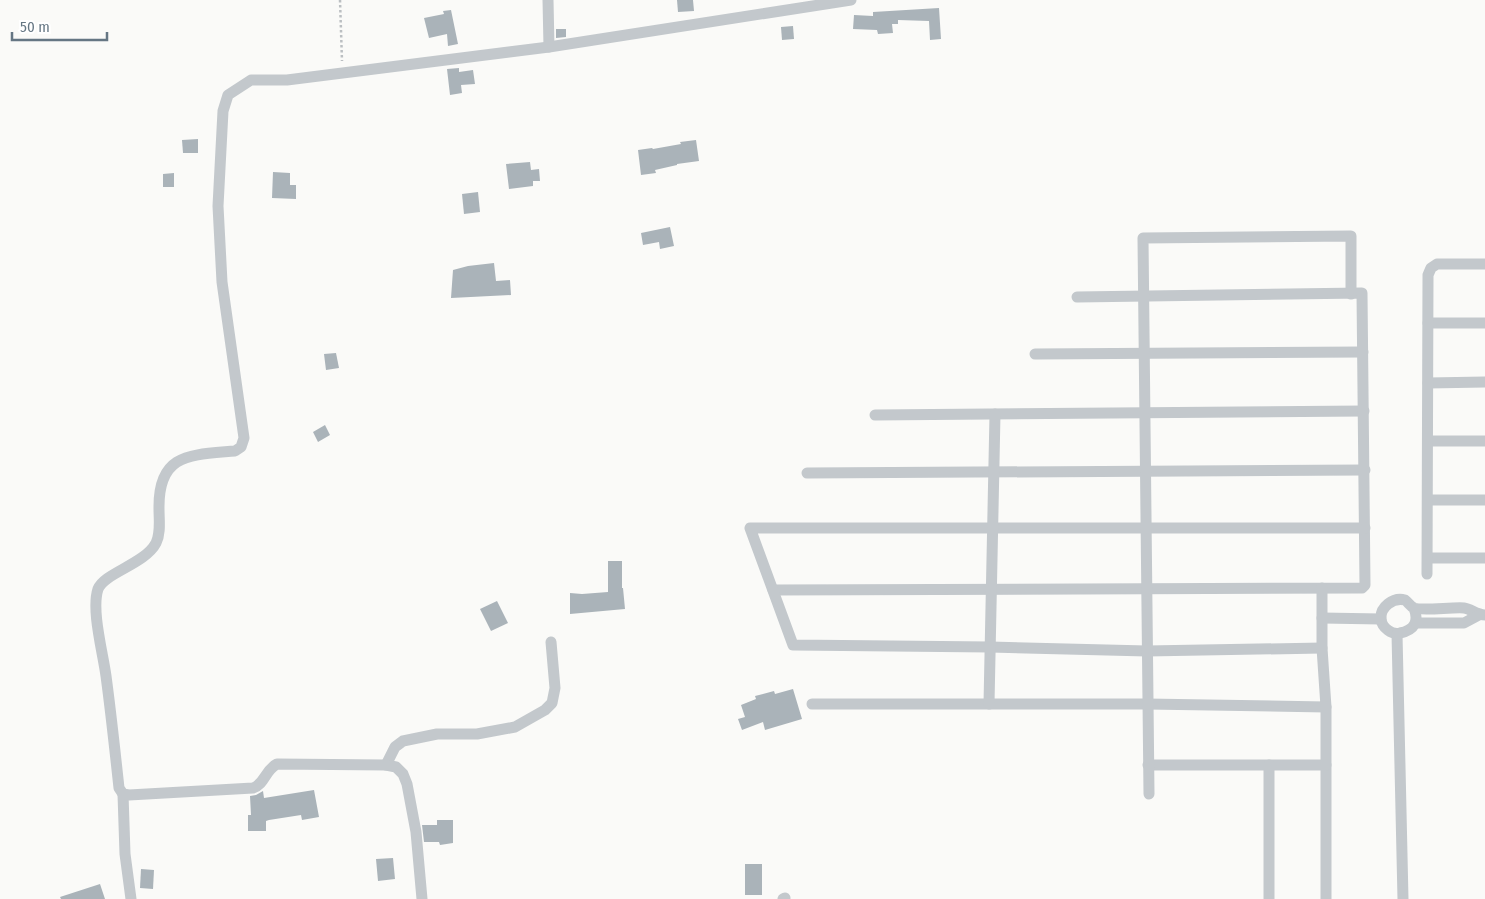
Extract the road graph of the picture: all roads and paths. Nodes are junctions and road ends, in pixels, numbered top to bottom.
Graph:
1 (340, 0) edge
2 (548, 0) edge
3 (851, 0) edge
4 (549, 47) junction
5 (342, 73) junction
6 (1485, 264) edge
7 (1351, 294) junction
8 (1144, 296) junction
9 (1077, 297) dead end
10 (1428, 322) junction
11 (1485, 322) edge
12 (1363, 352) junction
13 (1035, 354) dead end
14 (1144, 354) junction
15 (1485, 382) edge
16 (1428, 383) junction
17 (1364, 411) junction
18 (1145, 412) junction
19 (995, 414) junction
20 (876, 415) dead end
21 (1428, 441) junction
22 (1485, 441) edge
23 (1365, 470) junction
24 (1145, 471) junction
25 (994, 472) junction
26 (807, 473) dead end
27 (1428, 500) junction
28 (1485, 500) edge
29 (992, 528) junction
30 (1146, 528) junction
31 (1365, 528) junction
32 (1428, 558) junction
33 (1485, 558) edge
34 (1428, 574) dead end
35 (1322, 588) junction
36 (991, 589) junction
37 (1146, 589) junction
38 (773, 590) junction
39 (1414, 608) junction
40 (1482, 615) edge
41 (1322, 618) junction
42 (1381, 619) junction
43 (1416, 622) junction
44 (1397, 634) junction
45 (550, 642) dead end
46 (990, 646) junction
47 (1322, 648) junction
48 (1147, 651) junction
49 (812, 704) dead end
50 (989, 704) junction
51 (1147, 704) junction
52 (1326, 707) junction
53 (386, 765) junction
54 (1148, 765) junction
55 (1269, 765) junction
56 (1326, 765) junction
57 (123, 794) junction
58 (1149, 794) dead end
59 (131, 899) edge
60 (422, 899) edge
61 (1269, 899) edge
62 (1326, 899) edge
63 (1403, 899) edge

1 - 5 path
2 - 4 street
3 - 4 street
4 - 5 street
5 - 57 street
6 - 10 street
7 - 8 street
7 - 8 street
7 - 12 street
8 - 9 street
8 - 14 street
10 - 11 street
10 - 16 street
12 - 14 street
12 - 17 street
13 - 14 street
14 - 18 street
15 - 16 street
16 - 21 street
17 - 18 street
17 - 23 street
18 - 19 street
18 - 24 street
19 - 20 street
19 - 25 street
21 - 22 street
21 - 27 street
23 - 24 street
23 - 31 street
24 - 25 street
24 - 30 street
25 - 26 street
25 - 29 street
27 - 28 street
27 - 32 street
29 - 30 street
29 - 36 street
29 - 38 street
30 - 31 street
30 - 37 street
31 - 35 street
32 - 33 street
32 - 34 street
35 - 37 street
35 - 41 street
36 - 37 street
36 - 38 street
36 - 46 street
37 - 48 street
38 - 46 street
39 - 40 street
39 - 42 street
39 - 43 street
40 - 43 street
41 - 42 street
41 - 47 street
42 - 44 street
43 - 44 street
44 - 63 street
45 - 53 street
46 - 48 street
46 - 50 street
47 - 48 street
47 - 52 street
48 - 51 street
49 - 50 street
50 - 51 street
51 - 52 street
51 - 54 street
52 - 56 street
53 - 57 street
53 - 60 street
54 - 55 street
54 - 58 street
55 - 56 street
55 - 61 street
56 - 62 street
57 - 59 street

